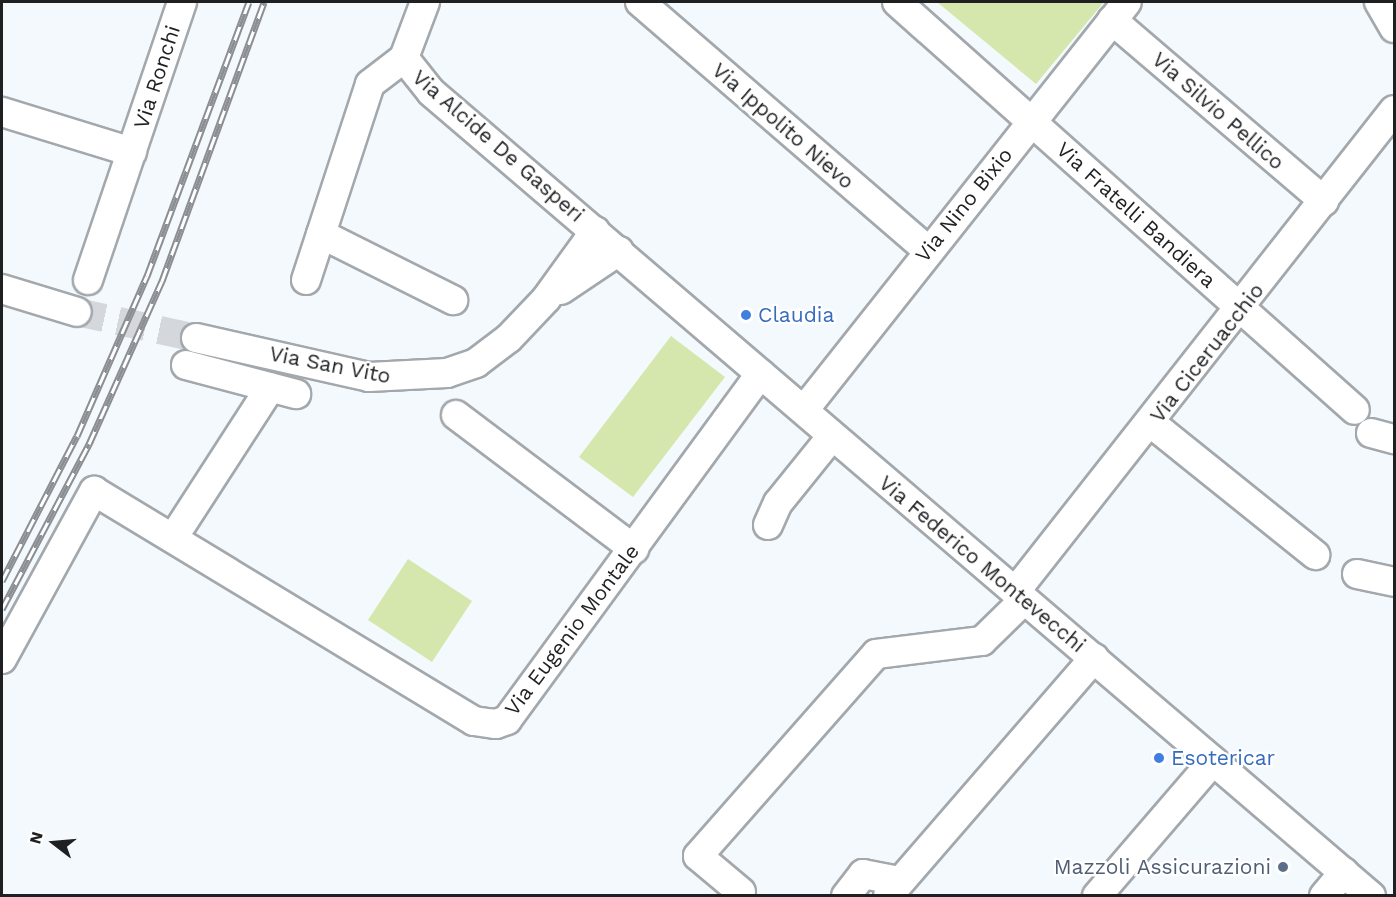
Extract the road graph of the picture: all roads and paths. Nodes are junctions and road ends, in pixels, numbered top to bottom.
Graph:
1 (182, 2) edge
2 (424, 2) edge
3 (640, 2) edge
4 (897, 2) edge
5 (1379, 2) edge
6 (1120, 11) edge
7 (1395, 28) edge
8 (404, 58) junction
9 (1395, 110) edge
10 (2, 112) edge
11 (1032, 120) junction
12 (132, 152) junction
13 (1324, 201) junction
14 (595, 231) junction
15 (321, 234) junction
16 (927, 250) junction
17 (619, 251) junction
18 (88, 280) dead end
19 (306, 280) dead end
20 (2, 289) edge
21 (546, 299) junction
22 (453, 300) dead end
23 (1241, 310) junction
24 (77, 312) tunnel mouth
25 (196, 338) tunnel mouth
26 (186, 365) tunnel mouth
27 (760, 374) junction
28 (804, 410) junction
29 (1355, 410) dead end
30 (456, 415) dead end
31 (1152, 423) junction
32 (832, 436) junction
33 (768, 525) dead end
34 (173, 538) junction
35 (633, 549) junction
36 (1315, 555) dead end
37 (1357, 574) dead end
38 (1395, 582) edge
39 (1020, 596) junction
40 (1094, 658) junction
41 (2, 659) edge
42 (1213, 761) junction
43 (1344, 872) junction
44 (894, 888) edge
45 (741, 892) dead end
46 (846, 896) edge
47 (1097, 896) edge
48 (1324, 896) edge
49 (1371, 896) edge

1 - 12 street, Via Ronchi
2 - 8 street, Via Alcide De Gasperi
3 - 16 street, Via Ippolito Nievo
4 - 11 street, Via Fratelli Bandiera
5 - 7 street
6 - 11 street, Via Nino Bixio
6 - 13 street, Via Silvio Pellico
8 - 14 street, Via Alcide De Gasperi
8 - 15 street, Via Alcide De Gasperi
9 - 13 street, Via Ciceruacchio
10 - 12 street, Via Ronchi
11 - 16 street, Via Nino Bixio
11 - 23 street, Via Fratelli Bandiera
12 - 18 street, Via Ronchi
13 - 23 street, Via Ciceruacchio
14 - 17 street, Via Federico Montevecchi
14 - 21 street, Via San Vito
15 - 19 street, Via Alcide De Gasperi
15 - 22 street
16 - 28 street, Via Nino Bixio
17 - 21 street, Via San Vito
17 - 27 street, Via Federico Montevecchi
20 - 24 street
21 - 25 street, Via San Vito
23 - 29 street, Via Fratelli Bandiera
23 - 31 street, Via Ciceruacchio
26 - 34 street
27 - 28 street, Via Federico Montevecchi
27 - 35 street, Via Eugenio Montale
28 - 32 street, Via Federico Montevecchi
30 - 35 street
31 - 36 street
31 - 39 street, Via Ciceruacchio
32 - 33 street
32 - 39 street, Via Federico Montevecchi
34 - 35 street, Via Eugenio Montale
34 - 41 street, Via Eugenio Montale
37 - 38 street
39 - 40 street, Via Federico Montevecchi
39 - 45 street, Via Ciceruacchio
40 - 42 street, Via Federico Montevecchi
40 - 44 street
42 - 43 street, Via Federico Montevecchi
42 - 47 street
43 - 48 street
43 - 49 street, Via Federico Montevecchi
44 - 46 street

